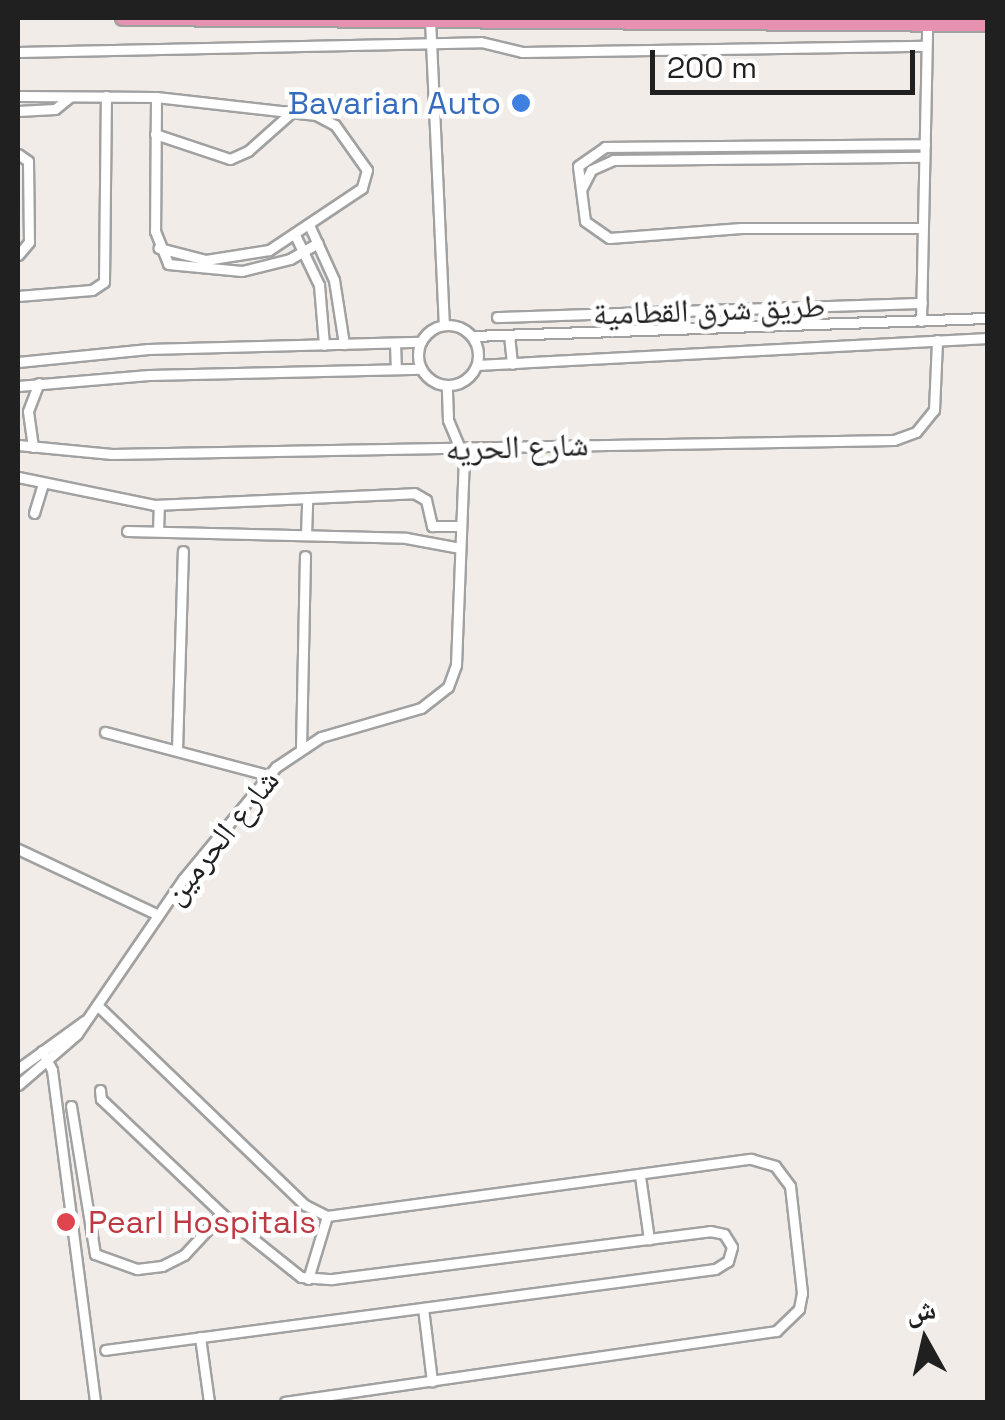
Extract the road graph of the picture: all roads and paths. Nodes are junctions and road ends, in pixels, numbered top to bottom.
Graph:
1 (122, 18) edge
2 (430, 19) edge
3 (927, 24) junction
4 (988, 24) edge
5 (432, 45) junction
6 (926, 46) junction
7 (18, 52) edge
8 (18, 96) edge
9 (72, 96) junction
10 (106, 96) junction
11 (156, 97) junction
12 (18, 111) edge
13 (293, 111) junction
14 (156, 134) junction
15 (849, 144) junction
16 (924, 144) junction
17 (746, 145) junction
18 (627, 146) junction
19 (18, 154) edge
20 (849, 157) junction
21 (924, 157) junction
22 (746, 158) junction
23 (627, 159) junction
24 (582, 190) junction
25 (310, 227) junction
26 (923, 228) junction
27 (296, 237) junction
28 (318, 243) junction
29 (159, 248) junction
30 (304, 252) junction
31 (18, 254) edge
32 (226, 259) junction
33 (226, 272) junction
34 (18, 296) edge
35 (922, 303) junction
36 (497, 317) dead end
37 (988, 318) edge
38 (921, 321) junction
39 (822, 324) junction
40 (444, 325) junction
41 (509, 335) junction
42 (472, 336) junction
43 (988, 338) edge
44 (937, 340) junction
45 (420, 342) junction
46 (395, 343) junction
47 (324, 344) junction
48 (344, 344) junction
49 (823, 347) junction
50 (18, 362) edge
51 (512, 364) junction
52 (477, 366) junction
53 (396, 369) junction
54 (422, 369) junction
55 (39, 383) junction
56 (447, 385) junction
57 (18, 386) edge
58 (18, 445) edge
59 (33, 447) junction
60 (461, 449) junction
61 (18, 476) edge
62 (44, 483) junction
63 (307, 498) junction
64 (159, 505) junction
65 (34, 513) dead end
66 (460, 526) junction
67 (126, 530) dead end
68 (158, 532) junction
69 (306, 535) junction
70 (460, 548) junction
71 (182, 551) dead end
72 (305, 556) dead end
73 (105, 732) dead end
74 (300, 747) junction
75 (176, 750) junction
76 (268, 775) junction
77 (18, 849) edge
78 (158, 915) junction
79 (96, 1005) junction
80 (84, 1021) junction
81 (42, 1051) junction
82 (30, 1060) junction
83 (50, 1061) junction
84 (18, 1069) edge
85 (37, 1070) junction
86 (50, 1079) junction
87 (18, 1085) edge
88 (100, 1090) dead end
89 (71, 1106) dead end
90 (640, 1176) junction
91 (82, 1191) junction
92 (69, 1192) junction
93 (84, 1208) junction
94 (72, 1209) junction
95 (222, 1214) junction
96 (327, 1216) junction
97 (649, 1238) junction
98 (308, 1279) junction
99 (423, 1308) junction
100 (200, 1337) junction
101 (105, 1350) dead end
102 (432, 1381) junction
103 (95, 1402) edge
104 (209, 1402) edge
105 (285, 1402) edge

1 - 2 highway
2 - 3 highway
2 - 5 street
3 - 4 highway
3 - 6 street
5 - 6 street
5 - 7 street
5 - 40 street
6 - 16 street
8 - 9 street
9 - 10 street
9 - 12 street
10 - 11 street
10 - 34 street
11 - 13 street
11 - 14 street
13 - 14 street
13 - 25 street
14 - 29 street
15 - 16 street
15 - 17 street
15 - 20 street
16 - 21 street
17 - 18 street
17 - 22 street
18 - 23 street
18 - 24 street
19 - 31 street
20 - 21 street
20 - 22 street
21 - 26 street
22 - 23 street
23 - 24 street
24 - 26 street
25 - 27 street
25 - 28 street
26 - 35 street
27 - 30 street
27 - 32 street
28 - 30 street
28 - 48 street
29 - 32 street
29 - 33 street
30 - 33 street
30 - 47 street
32 - 33 street
35 - 36 street, طريق شرق القطامية
35 - 38 street
37 - 38 street
38 - 39 street
39 - 41 street
39 - 49 street
40 - 42 street
40 - 45 street
41 - 42 street
41 - 51 street
42 - 52 street
43 - 44 street
44 - 49 street
44 - 60 street, شارع الحريه
45 - 46 street
45 - 54 street
46 - 48 street
46 - 53 street
47 - 48 street
47 - 50 street
49 - 51 street
51 - 52 street
52 - 56 street
53 - 54 street
53 - 55 street
54 - 56 street
55 - 57 street
55 - 59 street
56 - 60 street, شارع الحرمين
58 - 59 street, شارع الحريه
59 - 60 street, شارع الحريه
60 - 66 street, شارع الحرمين
61 - 62 street
62 - 64 street
62 - 65 street
63 - 64 street
63 - 66 street
63 - 69 street
64 - 68 street
66 - 70 street, شارع الحرمين
67 - 68 street
68 - 69 street
69 - 70 street
70 - 74 street, شارع الحرمين
71 - 75 street
72 - 74 street
73 - 75 street
74 - 76 street, شارع الحرمين
75 - 76 street
76 - 78 street, شارع الحرمين
77 - 78 street
78 - 79 street, شارع الحرمين
79 - 80 street, شارع الحرمين
79 - 96 street
80 - 81 street, شارع الحرمين
80 - 83 street, شارع الحرمين
81 - 82 street, شارع الحرمين
81 - 83 street
82 - 84 street, شارع الحرمين
82 - 85 street
83 - 85 street, شارع الحرمين
83 - 86 street
85 - 86 street
85 - 87 street, شارع الحرمين
86 - 92 street
88 - 95 street
89 - 91 street
90 - 96 street
90 - 97 street
90 - 102 street
91 - 92 street
91 - 93 street
92 - 94 street
93 - 94 street
93 - 95 street
94 - 103 street
95 - 98 street
96 - 98 street
97 - 98 street
97 - 99 street
99 - 100 street
99 - 102 street
100 - 101 street
100 - 104 street
102 - 105 street

